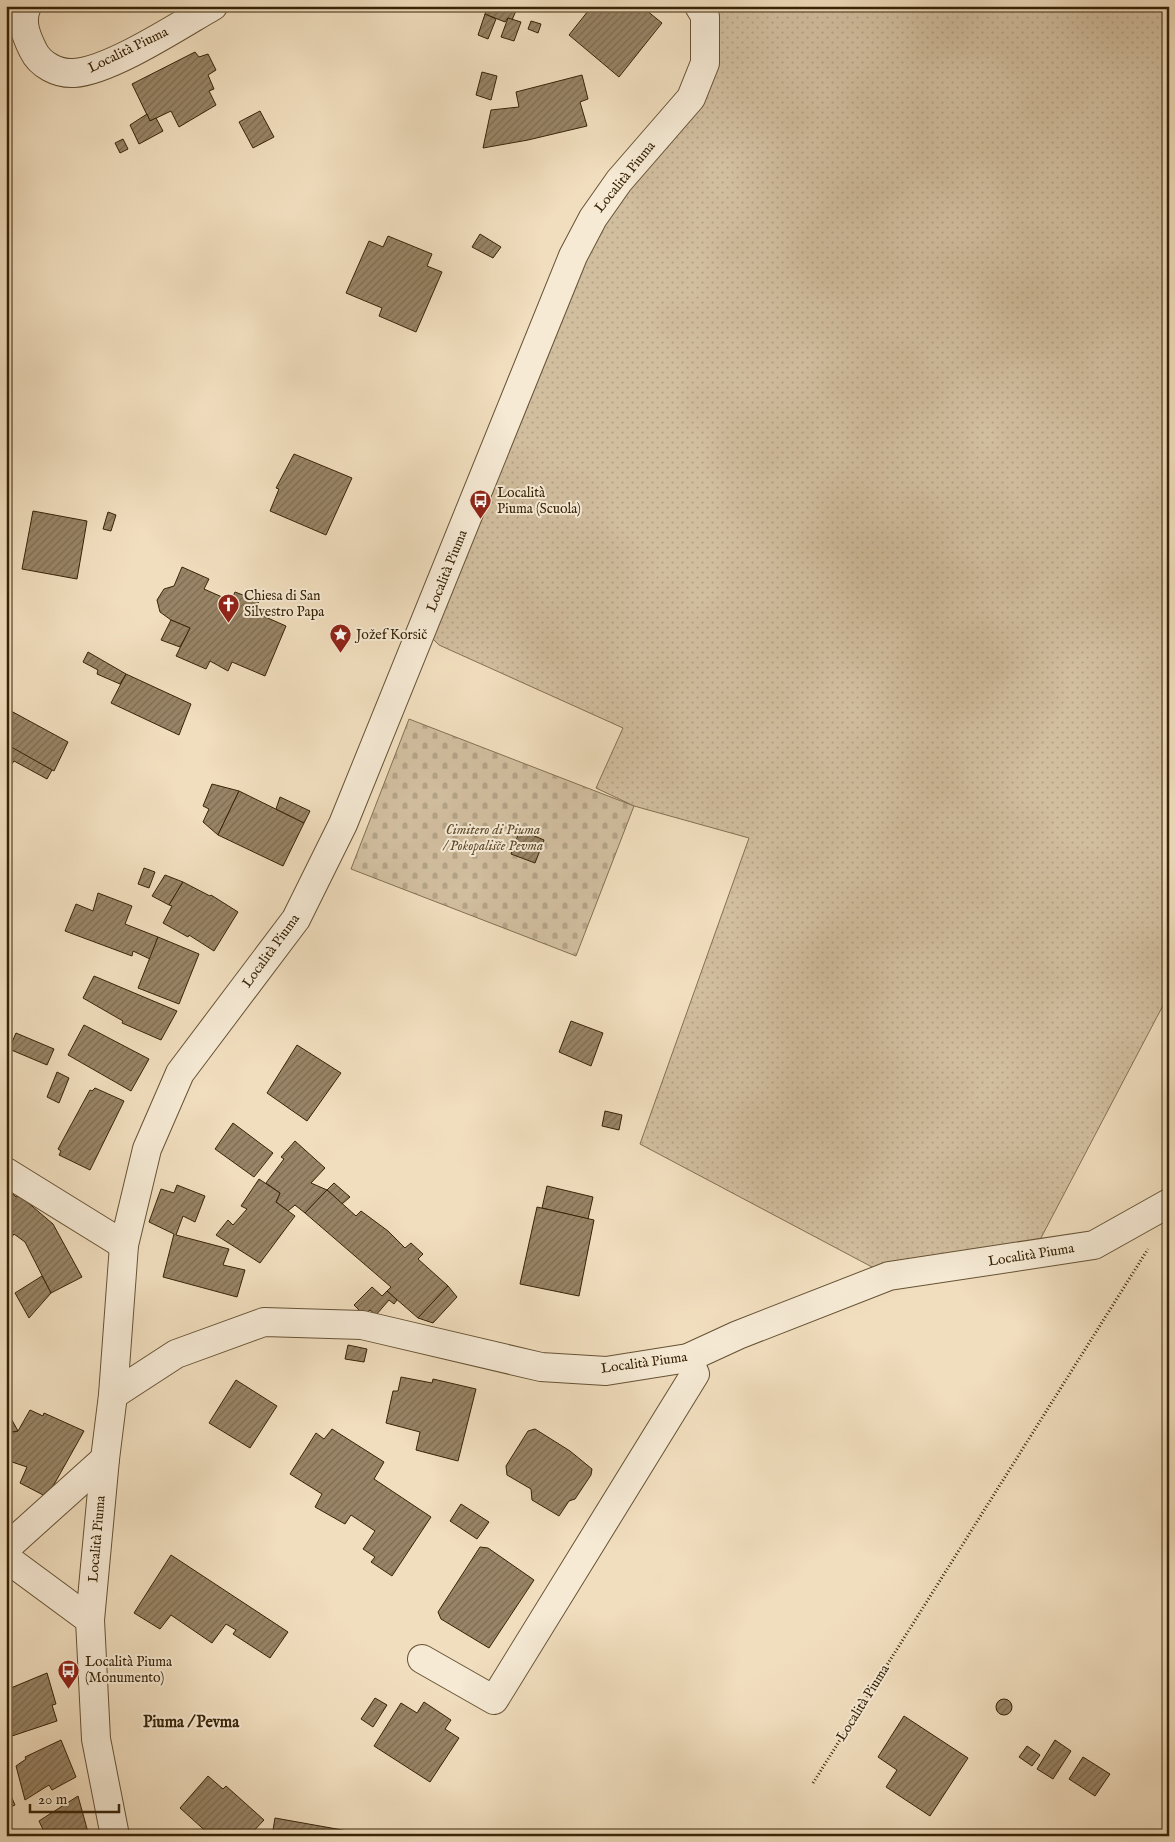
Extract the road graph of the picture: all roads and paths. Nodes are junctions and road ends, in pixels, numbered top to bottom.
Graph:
1 (27, 6) edge
2 (213, 6) edge
3 (699, 6) edge
4 (6, 1172) edge
5 (1169, 1203) edge
6 (1153, 1242) dead end
7 (124, 1245) junction
8 (688, 1358) junction
9 (113, 1395) junction
10 (105, 1459) junction
11 (6, 1548) edge
12 (6, 1558) edge
13 (90, 1620) junction
14 (422, 1660) dead end
15 (813, 1783) dead end
16 (115, 1836) edge

1 - 2 street, Località Piuma
3 - 7 street, Località Piuma
4 - 7 street
5 - 8 street, Località Piuma
6 - 15 path, Località Piuma
7 - 9 street, Località Piuma
8 - 9 street, Località Piuma
8 - 14 street
9 - 10 street, Località Piuma
10 - 11 street, Località Piuma
10 - 13 street, Località Piuma
12 - 13 street
13 - 16 street, Località Piuma

